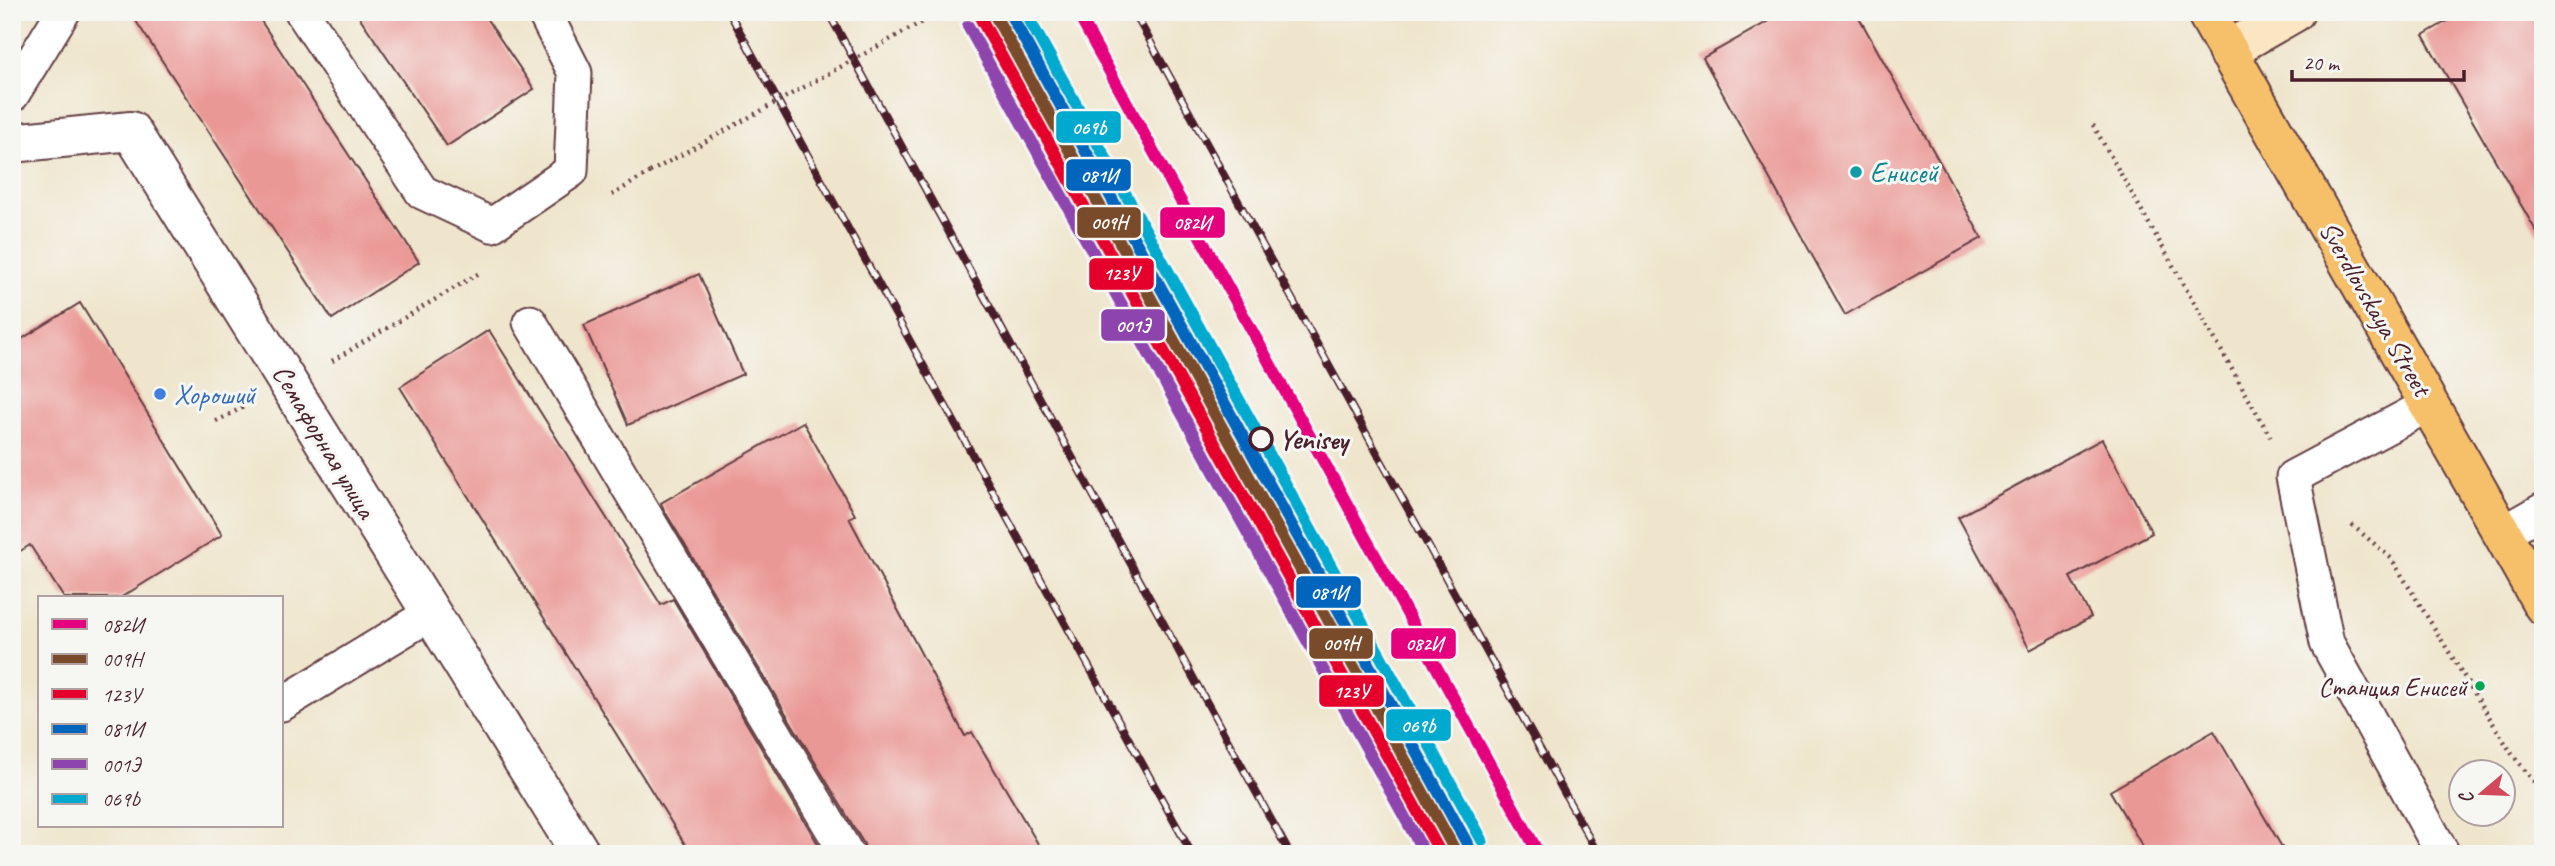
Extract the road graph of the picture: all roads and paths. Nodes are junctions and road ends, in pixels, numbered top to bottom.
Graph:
1 (63, 12) edge
2 (302, 12) edge
3 (544, 12) edge
4 (940, 12) edge
5 (1027, 12) edge
6 (2206, 12) edge
7 (2295, 12) edge
8 (2227, 51) junction
9 (12, 94) edge
10 (1076, 99) dead end
11 (12, 143) edge
12 (650, 172) dead end
13 (473, 277) dead end
14 (530, 322) dead end
15 (291, 385) junction
16 (2430, 404) junction
17 (216, 421) dead end
18 (2543, 510) edge
19 (2501, 534) junction
20 (2543, 605) edge
21 (430, 614) junction
22 (284, 703) edge
23 (581, 854) edge
24 (847, 854) edge
25 (2443, 854) edge

1 - 9 lane
2 - 3 lane
4 - 12 path, bridge
5 - 10 path
6 - 8 highway, Sverdlovskaya Street
7 - 8 main road
8 - 16 highway, Sverdlovskaya Street
11 - 15 street, Семафорная улица
13 - 15 path
14 - 24 lane
15 - 17 path
15 - 21 street, Семафорная улица
16 - 19 highway, Sverdlovskaya Street
16 - 25 lane
18 - 19 lane
19 - 20 highway, Sverdlovskaya Street
21 - 22 lane
21 - 23 street, Семафорная улица

